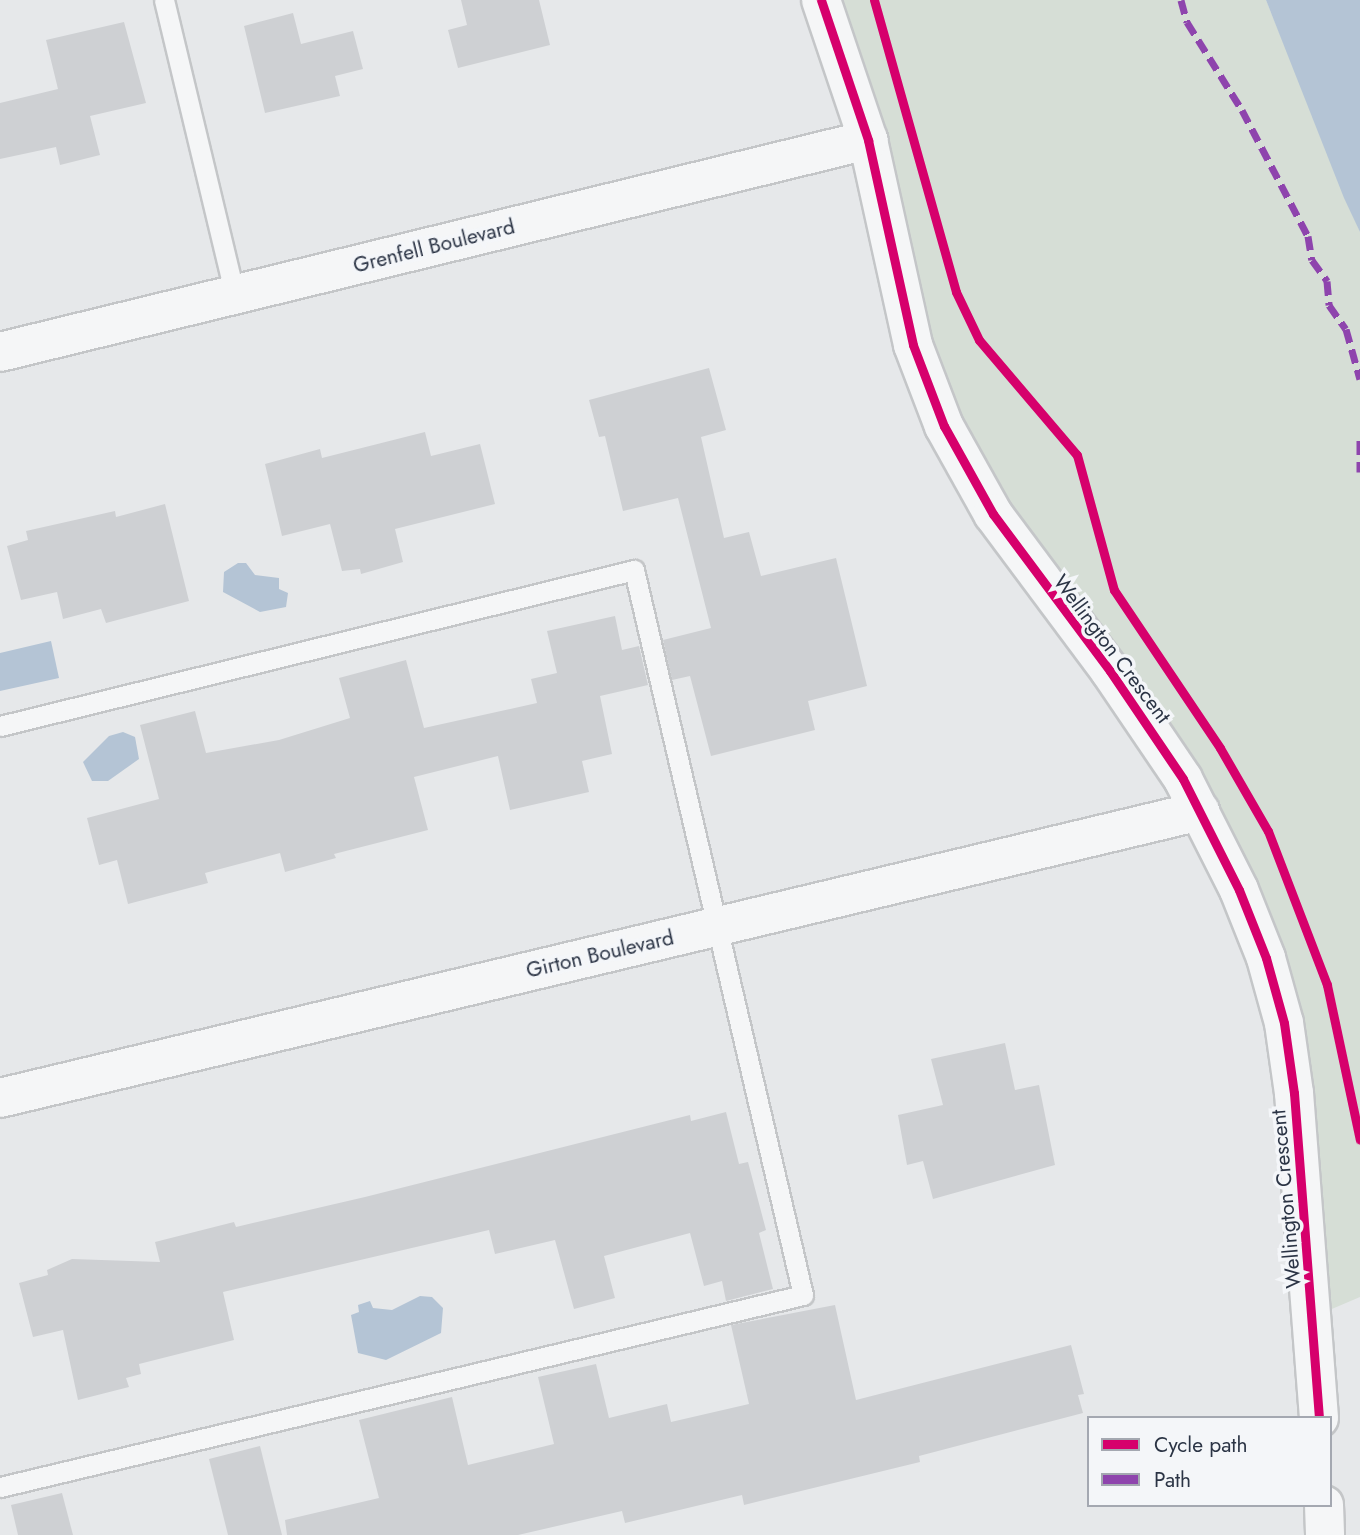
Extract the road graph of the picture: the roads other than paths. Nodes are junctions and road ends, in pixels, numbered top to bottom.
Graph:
1 (164, 0) edge
2 (821, 0) edge
3 (868, 140) junction
4 (235, 295) junction
5 (0, 352) edge
6 (0, 726) edge
7 (1200, 811) junction
8 (717, 926) junction
9 (0, 1098) edge
10 (1318, 1416) edge
11 (0, 1487) edge
12 (1324, 1507) edge
13 (1325, 1535) edge

1 - 4 lane
2 - 3 street, Wellington Crescent
3 - 4 street, Grenfell Boulevard
3 - 7 street, Wellington Crescent
4 - 5 street, Grenfell Boulevard
6 - 8 lane
7 - 8 street, Girton Boulevard
7 - 10 street, Wellington Crescent
8 - 9 street, Girton Boulevard
8 - 11 lane
12 - 13 street

